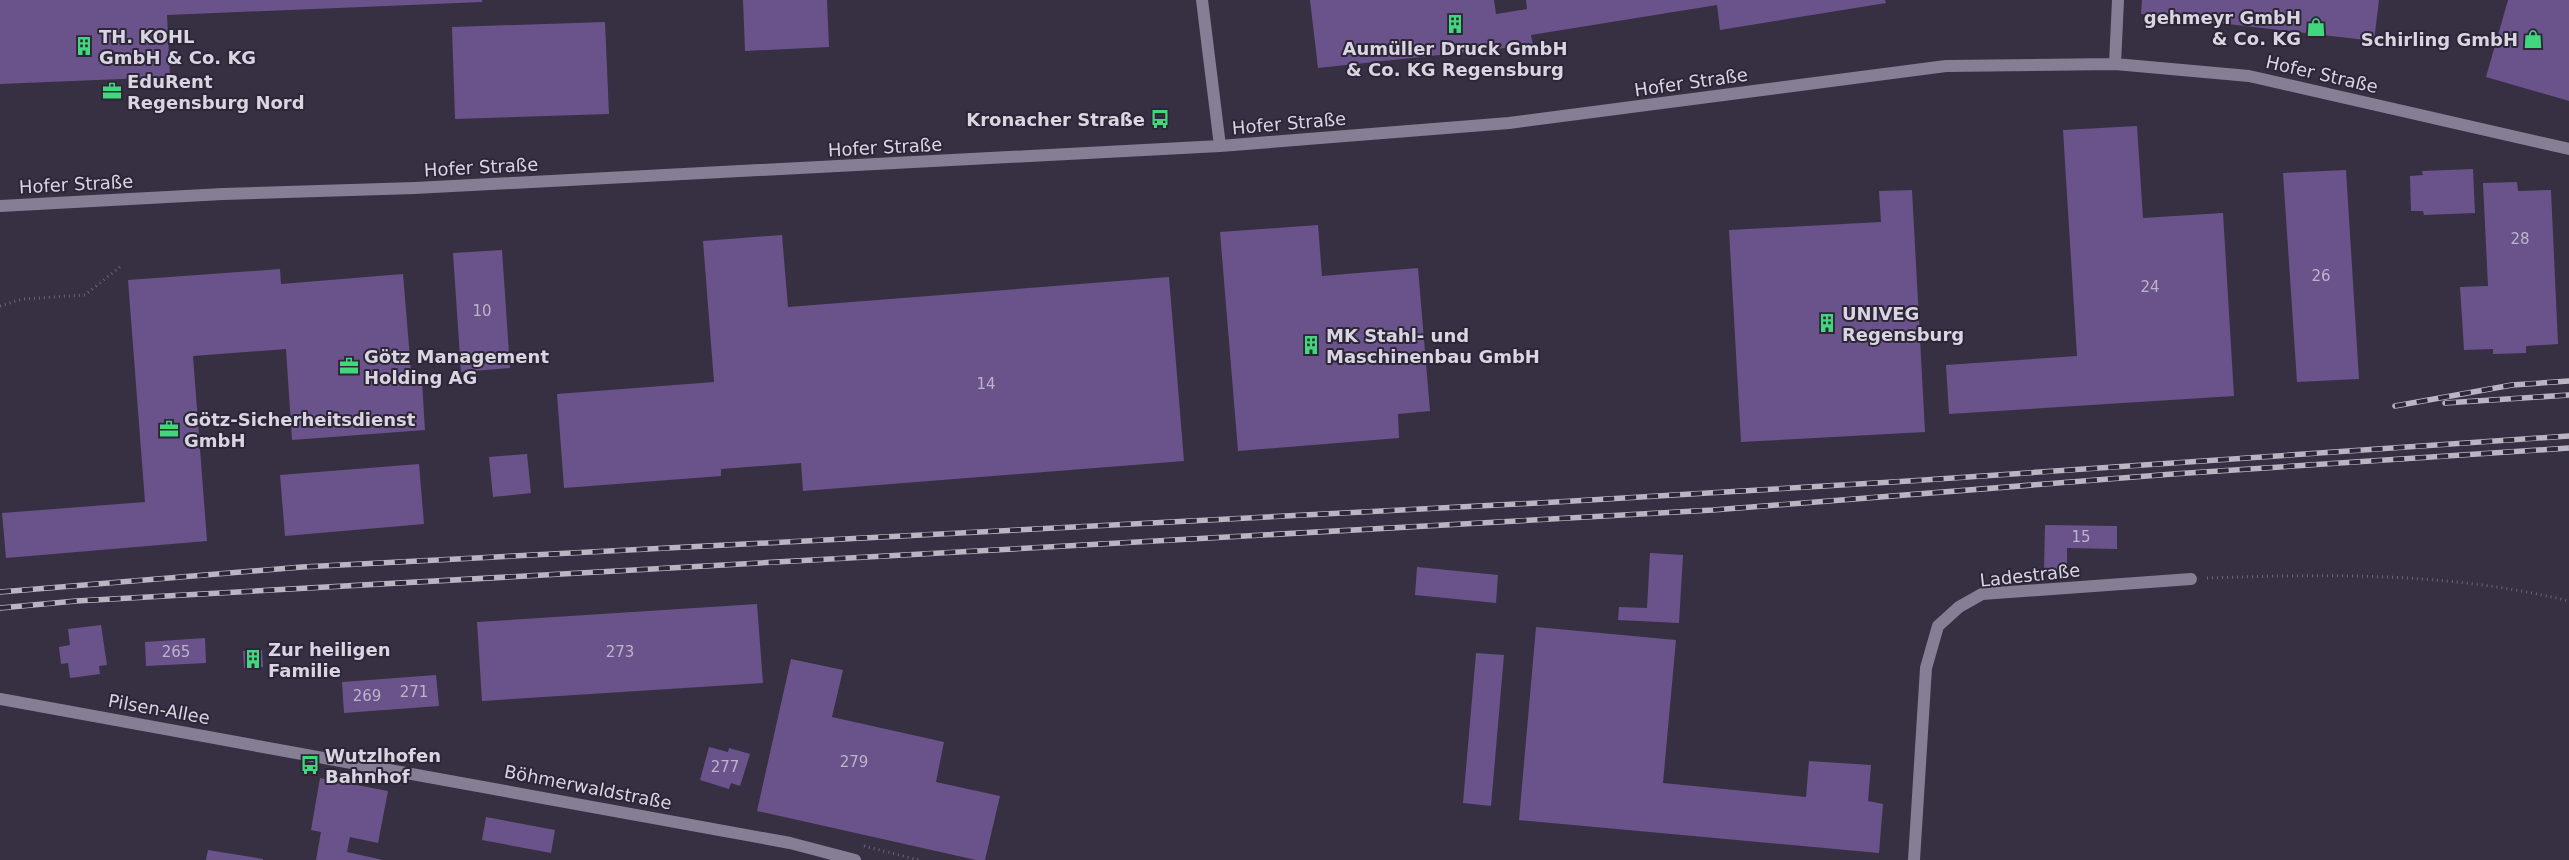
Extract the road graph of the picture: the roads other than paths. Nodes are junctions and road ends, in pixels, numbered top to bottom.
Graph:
1 (1202, 0) edge
2 (2118, 0) edge
3 (2115, 64) junction
4 (1220, 146) junction
5 (2569, 149) edge
6 (0, 206) edge
7 (2191, 579) road end
8 (0, 699) edge
9 (312, 754) joint
10 (856, 860) edge
11 (1914, 860) edge

1 - 4 street
2 - 3 street
3 - 4 street, Hofer Straße
3 - 5 street, Hofer Straße
4 - 6 street, Hofer Straße
7 - 11 street, Ladestraße
8 - 9 street, Pilsen-Allee
9 - 10 street, Böhmerwaldstraße

